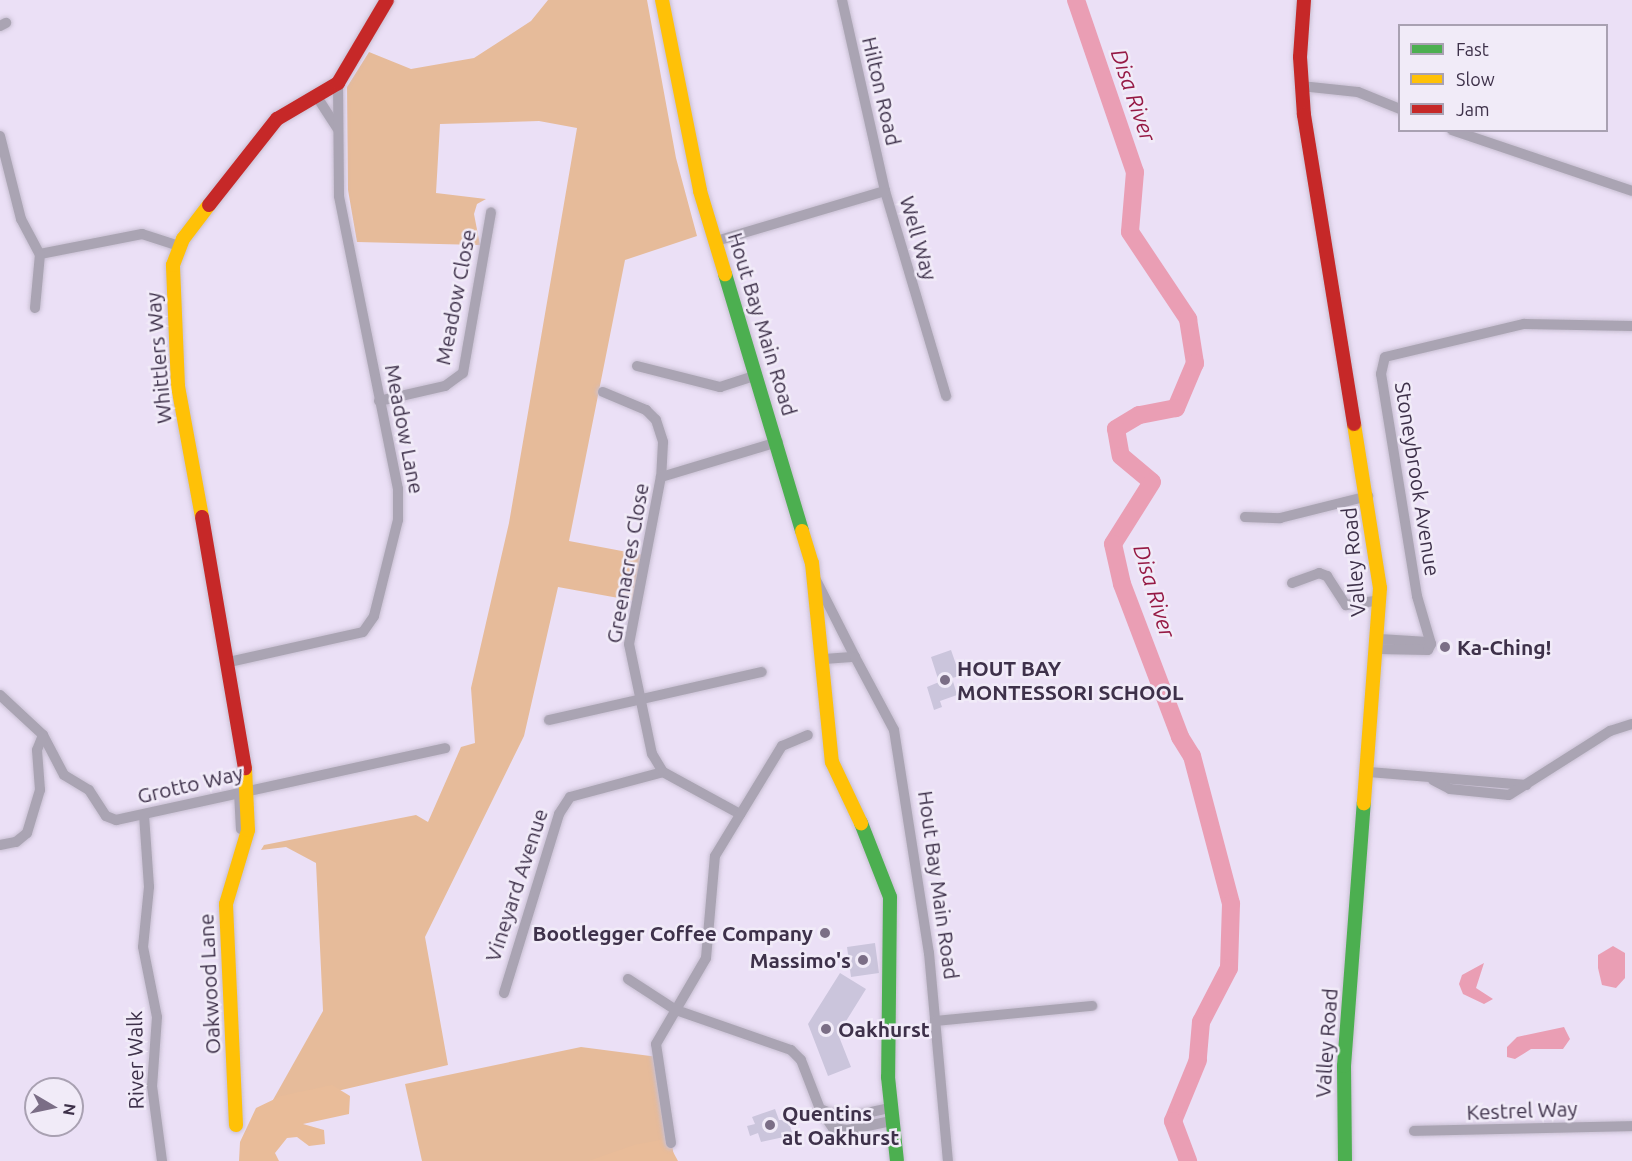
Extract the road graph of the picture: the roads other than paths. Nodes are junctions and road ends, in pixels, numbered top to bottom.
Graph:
1 (387, 0) edge
2 (662, 0) edge
3 (842, 0) edge
4 (1304, 0) edge
5 (338, 83) junction
6 (1301, 86) junction
7 (317, 97) junction
8 (1398, 108) edge
9 (337, 128) junction
10 (1458, 132) edge
11 (0, 136) edge
12 (885, 191) junction
13 (1632, 191) edge
14 (491, 212) dead end
15 (716, 241) junction
16 (179, 246) junction
17 (40, 254) junction
18 (35, 308) dead end
19 (1632, 326) edge
20 (637, 366) dead end
21 (757, 375) junction
22 (603, 392) dead end
23 (946, 396) dead end
24 (379, 401) junction
25 (778, 442) junction
26 (661, 477) junction
27 (1368, 496) junction
28 (1245, 517) dead end
29 (816, 580) junction
30 (1292, 583) dead end
31 (1380, 600) junction
32 (1379, 644) junction
33 (855, 657) junction
34 (824, 659) junction
35 (229, 662) junction
36 (762, 672) dead end
37 (0, 695) edge
38 (639, 699) junction
39 (549, 720) dead end
40 (1632, 724) edge
41 (43, 735) junction
42 (807, 735) dead end
43 (445, 748) dead end
44 (663, 772) junction
45 (1369, 772) junction
46 (243, 791) junction
47 (740, 814) junction
48 (144, 815) junction
49 (0, 845) edge
50 (628, 979) dead end
51 (504, 993) dead end
52 (1092, 1005) dead end
53 (676, 1010) junction
54 (935, 1022) junction
55 (890, 1115) junction
56 (236, 1125) dead end
57 (1632, 1126) edge
58 (1414, 1131) dead end
59 (671, 1143) dead end
60 (162, 1161) edge
61 (897, 1161) edge
62 (948, 1161) edge
63 (1345, 1161) edge

1 - 5 street, Whittlers Way
2 - 15 street, Hout Bay Main Road
3 - 12 street, Hilton Road
4 - 6 street, Valley Road
5 - 7 street, Whittlers Way
5 - 9 street
6 - 8 street
6 - 27 street, Valley Road
7 - 9 street, Meadow Lane
7 - 16 street, Whittlers Way
9 - 24 street, Meadow Lane
10 - 13 street
11 - 17 street
12 - 15 street, Well Way
12 - 23 street, Well Way
14 - 24 street, Meadow Close
15 - 21 street, Hout Bay Main Road
16 - 17 street
16 - 35 street, Whittlers Way
17 - 18 street
19 - 32 street, Stoneybrook Avenue
20 - 21 street
21 - 25 street, Hout Bay Main Road
22 - 26 street
24 - 35 street, Meadow Lane
25 - 26 street, Greenacres Close
25 - 29 street, Hout Bay Main Road
26 - 38 street, Greenacres Close
27 - 28 street
27 - 31 street, Valley Road
29 - 33 street, Hout Bay Main Road
29 - 34 street, Hout Bay Main Road
30 - 31 street
31 - 32 street, Valley Road
32 - 45 street, Valley Road
33 - 34 street
33 - 54 street, Hout Bay Main Road
34 - 55 street, Hout Bay Main Road
35 - 46 street, Whittlers Way
36 - 38 street
37 - 41 street, Grotto Way
38 - 39 street
38 - 44 street, Greenacres Close
40 - 45 street
41 - 48 street, Grotto Way
41 - 49 street
42 - 47 street
43 - 46 street, Grotto Way
44 - 47 street
44 - 51 street, Vineyard Avenue
45 - 63 street, Valley Road
46 - 48 street, Grotto Way
46 - 56 street, Oakwood Lane
47 - 53 street
48 - 60 street, River Walk
50 - 53 street
52 - 54 street
53 - 55 street
53 - 59 street
54 - 62 street, Hout Bay Main Road
55 - 61 street, Hout Bay Main Road
57 - 58 street, Kestrel Way

